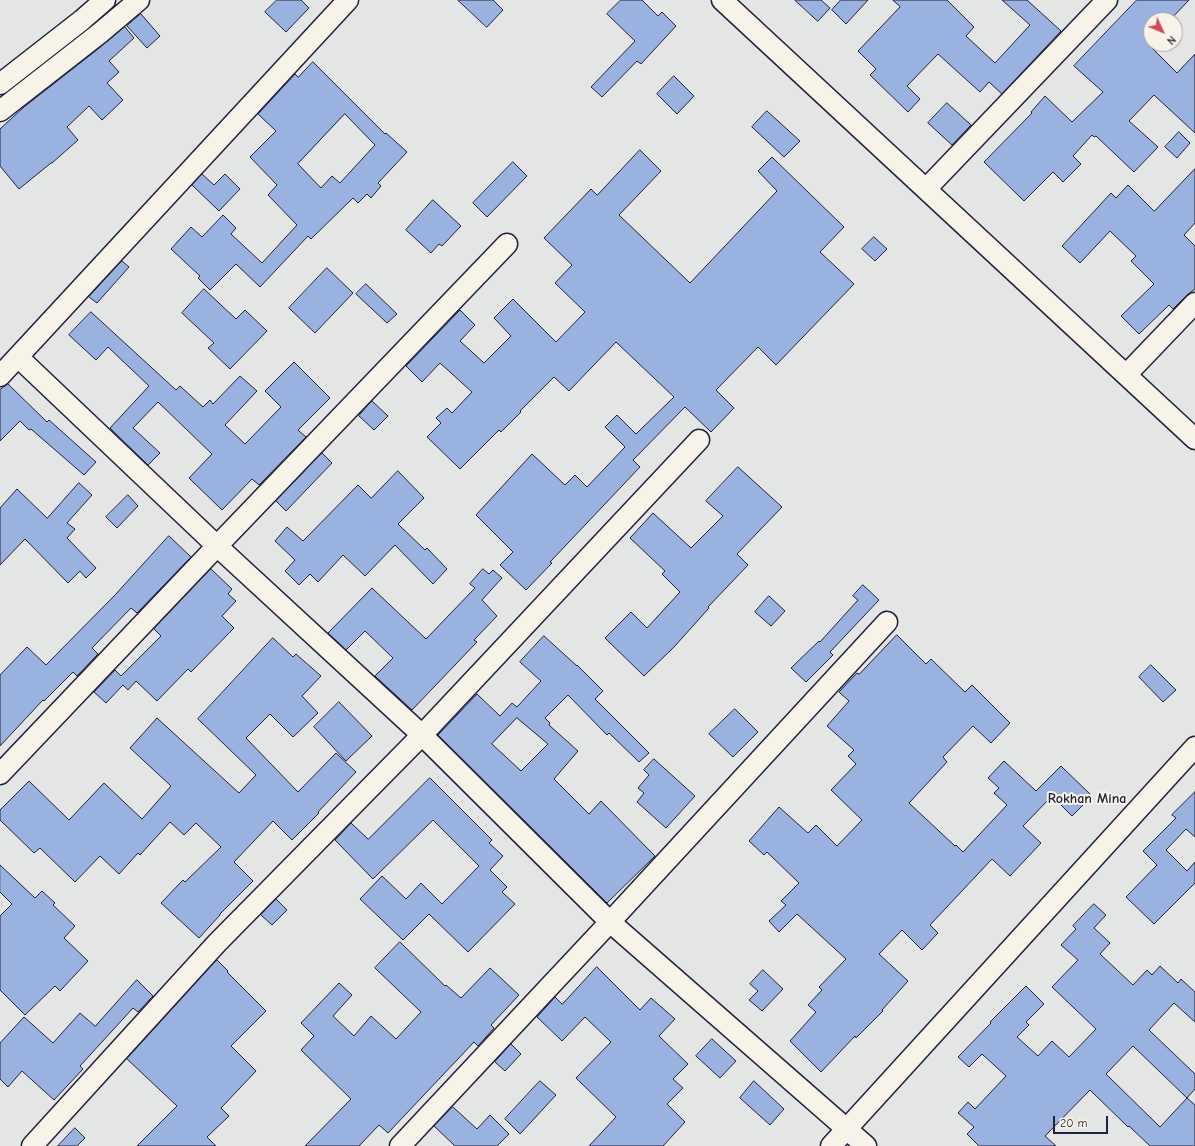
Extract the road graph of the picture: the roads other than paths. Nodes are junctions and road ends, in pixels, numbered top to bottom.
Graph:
1 (105, 0) edge
2 (139, 0) edge
3 (348, 0) edge
4 (1107, 0) edge
5 (733, 4) edge
6 (0, 84) edge
7 (0, 111) edge
8 (926, 189) junction
9 (507, 244) dead end
10 (1195, 303) edge
11 (18, 357) junction
12 (1126, 375) junction
13 (0, 376) edge
14 (1195, 439) edge
15 (699, 440) dead end
16 (217, 546) junction
17 (887, 622) dead end
18 (422, 736) junction
19 (1195, 747) edge
20 (0, 774) edge
21 (610, 922) junction
22 (848, 1129) junction
23 (32, 1146) edge
24 (400, 1146) edge
25 (832, 1146) edge
26 (866, 1146) edge

1 - 6 street
2 - 7 street
3 - 11 street
4 - 8 street
5 - 8 street
8 - 12 street
9 - 16 street
10 - 12 street
11 - 13 street
11 - 16 street
12 - 14 street
15 - 18 street
16 - 18 street
16 - 20 street
17 - 21 street
18 - 21 street
18 - 23 street
19 - 22 street
21 - 22 street
21 - 24 street
22 - 25 street
22 - 26 street

